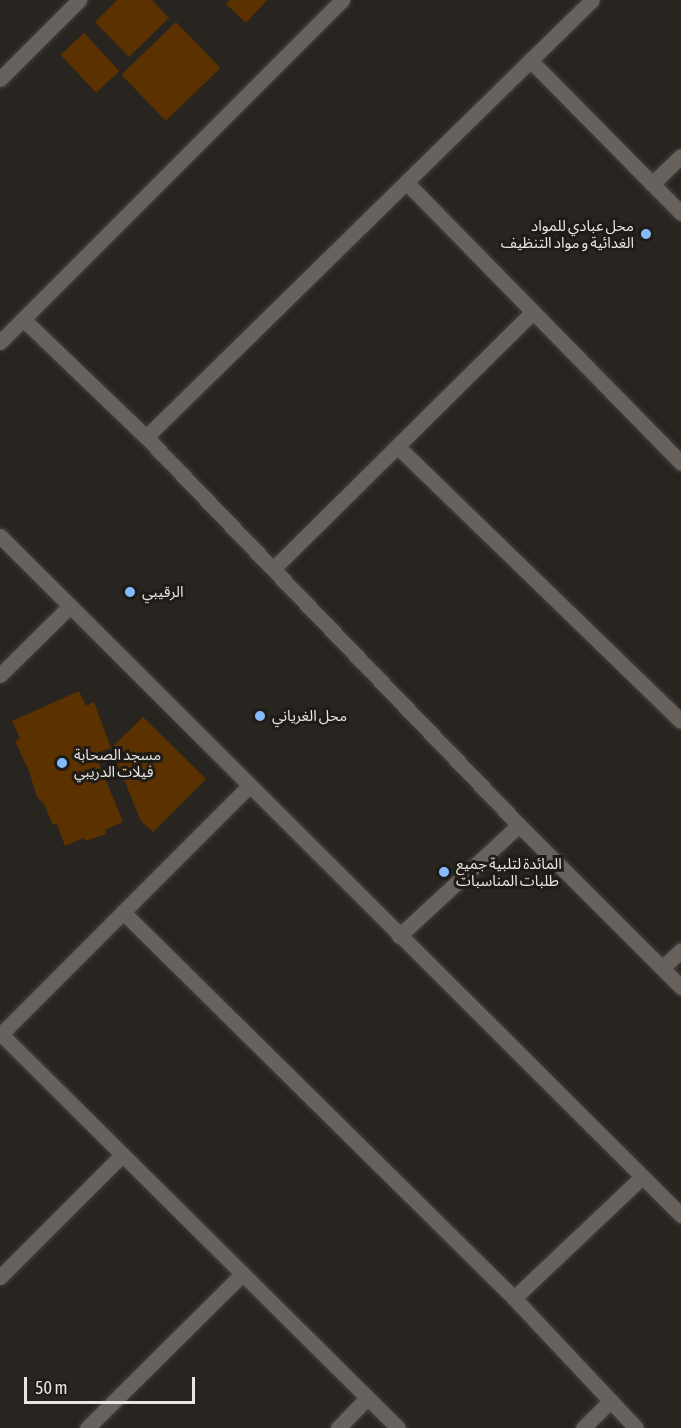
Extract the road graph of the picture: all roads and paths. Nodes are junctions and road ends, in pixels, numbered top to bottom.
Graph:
1 (79, 0) edge
2 (342, 0) edge
3 (592, 0) edge
4 (530, 60) junction
5 (0, 79) edge
6 (681, 156) edge
7 (406, 182) junction
8 (652, 184) junction
9 (681, 213) edge
10 (533, 312) junction
11 (23, 320) junction
12 (0, 342) edge
13 (146, 437) junction
14 (397, 446) junction
15 (681, 463) edge
16 (0, 536) edge
17 (273, 568) junction
18 (70, 606) junction
19 (0, 675) edge
20 (681, 721) edge
21 (249, 786) junction
22 (519, 825) junction
23 (123, 912) junction
24 (399, 936) junction
25 (681, 950) edge
26 (662, 968) junction
27 (681, 987) edge
28 (0, 1035) edge
29 (122, 1155) junction
30 (642, 1177) junction
31 (681, 1215) edge
32 (241, 1275) junction
33 (0, 1277) edge
34 (514, 1298) junction
35 (367, 1398) junction
36 (609, 1402) junction
37 (87, 1428) edge
38 (338, 1428) edge
39 (398, 1428) edge
40 (583, 1428) edge
41 (636, 1428) edge

1 - 5 street
2 - 11 street
3 - 4 street
4 - 7 street
4 - 8 street
6 - 8 street
7 - 10 street
7 - 13 street
8 - 9 street
10 - 14 street
10 - 15 street
11 - 12 street
11 - 13 street
13 - 17 street
14 - 17 street
14 - 20 street
16 - 18 street
17 - 22 street
18 - 19 street
18 - 21 street
21 - 23 street
21 - 24 street
22 - 24 street
22 - 26 street
23 - 28 street
23 - 34 street
24 - 30 street
25 - 26 street
26 - 27 street
28 - 29 street
29 - 32 street
29 - 33 street
30 - 31 street
30 - 34 street
32 - 35 street
32 - 37 street
34 - 36 street
35 - 38 street
35 - 39 street
36 - 40 street
36 - 41 street

